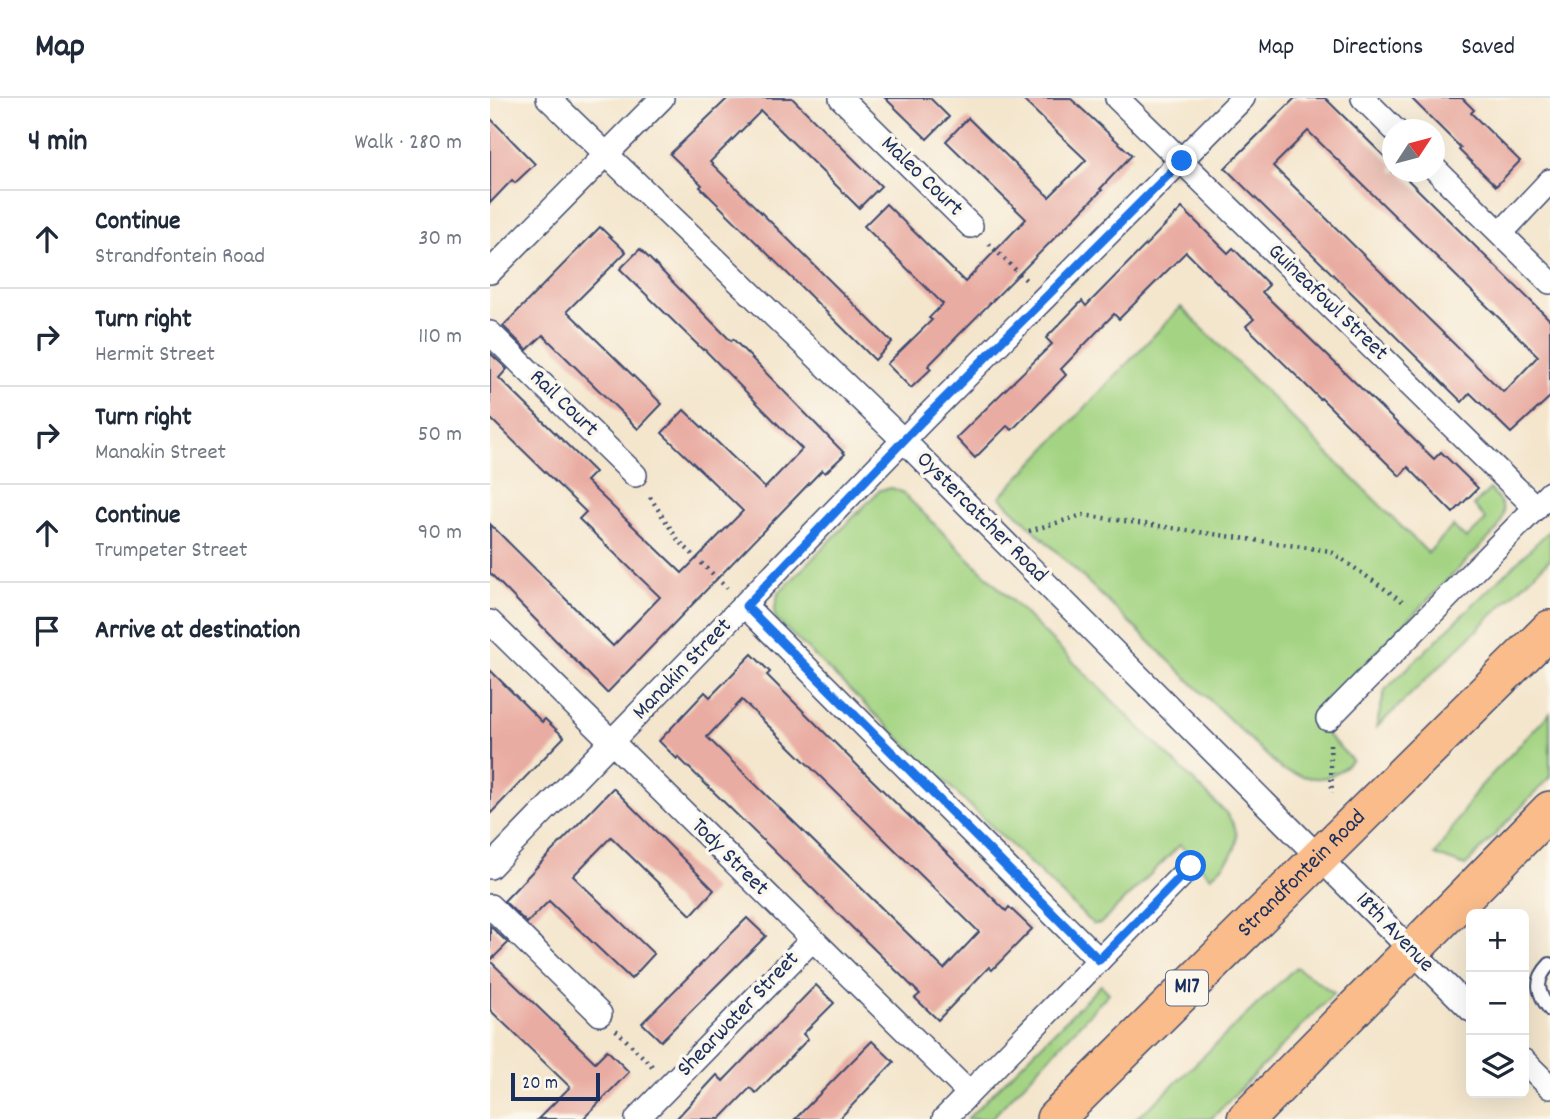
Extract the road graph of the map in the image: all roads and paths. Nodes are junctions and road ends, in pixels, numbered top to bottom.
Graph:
1 (548, 98) edge
2 (662, 98) edge
3 (841, 98) edge
4 (1117, 98) edge
5 (1243, 98) edge
6 (1363, 98) edge
7 (1384, 119) edge
8 (606, 155) junction
9 (1182, 161) junction
10 (1445, 179) edge
11 (1550, 181) edge
12 (971, 226) joint
13 (1501, 233) junction
14 (490, 272) edge
15 (1550, 282) edge
16 (1044, 298) junction
17 (490, 333) edge
18 (903, 440) junction
19 (635, 475) joint
20 (1543, 501) edge
21 (1001, 538) junction
22 (746, 606) junction
23 (1427, 618) junction
24 (490, 622) edge
25 (1550, 629) edge
26 (1328, 719) joint
27 (614, 742) junction
28 (1332, 793) dead end
29 (1550, 810) edge
30 (1318, 856) junction
31 (1191, 866) dead end
32 (490, 867) edge
33 (490, 906) edge
34 (812, 940) junction
35 (1412, 952) junction
36 (1099, 960) junction
37 (1550, 964) edge
38 (1466, 1005) edge
39 (1550, 1010) edge
40 (600, 1014) joint
41 (1529, 1066) edge
42 (671, 1084) junction
43 (1550, 1087) edge
44 (969, 1093) junction
45 (637, 1119) edge
46 (944, 1119) edge
47 (1055, 1119) edge
48 (1246, 1119) edge

1 - 8 street, Oystercatcher Road
2 - 8 street
3 - 12 street, Maleo Court
4 - 9 street, Guineafowl Street
5 - 9 street, Manakin Street
6 - 7 street
8 - 14 street
8 - 18 street, Oystercatcher Road
9 - 16 street, Manakin Street
9 - 20 street, Guineafowl Street
10 - 13 street
11 - 13 street
12 - 16 path
13 - 15 street
16 - 18 street, Manakin Street
17 - 19 street, Rail Court
18 - 21 street, Oystercatcher Road
18 - 22 street, Manakin Street
19 - 22 path
20 - 23 street
21 - 23 path
21 - 30 street, Oystercatcher Road
22 - 27 street, Manakin Street
22 - 36 street
23 - 26 street
24 - 27 street, Tody Street
25 - 30 main road, Strandfontein Road / M17
26 - 28 path
27 - 32 street, Manakin Street
27 - 34 street, Tody Street
29 - 35 main road
30 - 35 street, 18th Avenue
30 - 47 main road, Strandfontein Road / M17
31 - 36 street
33 - 40 street
34 - 42 street, Shearwater Street
34 - 44 street, Tody Street
35 - 38 street, 18th Avenue
35 - 48 main road
36 - 44 street
37 - 39 lane
40 - 42 path
41 - 43 street
42 - 45 street, Shearwater Street
44 - 46 street

